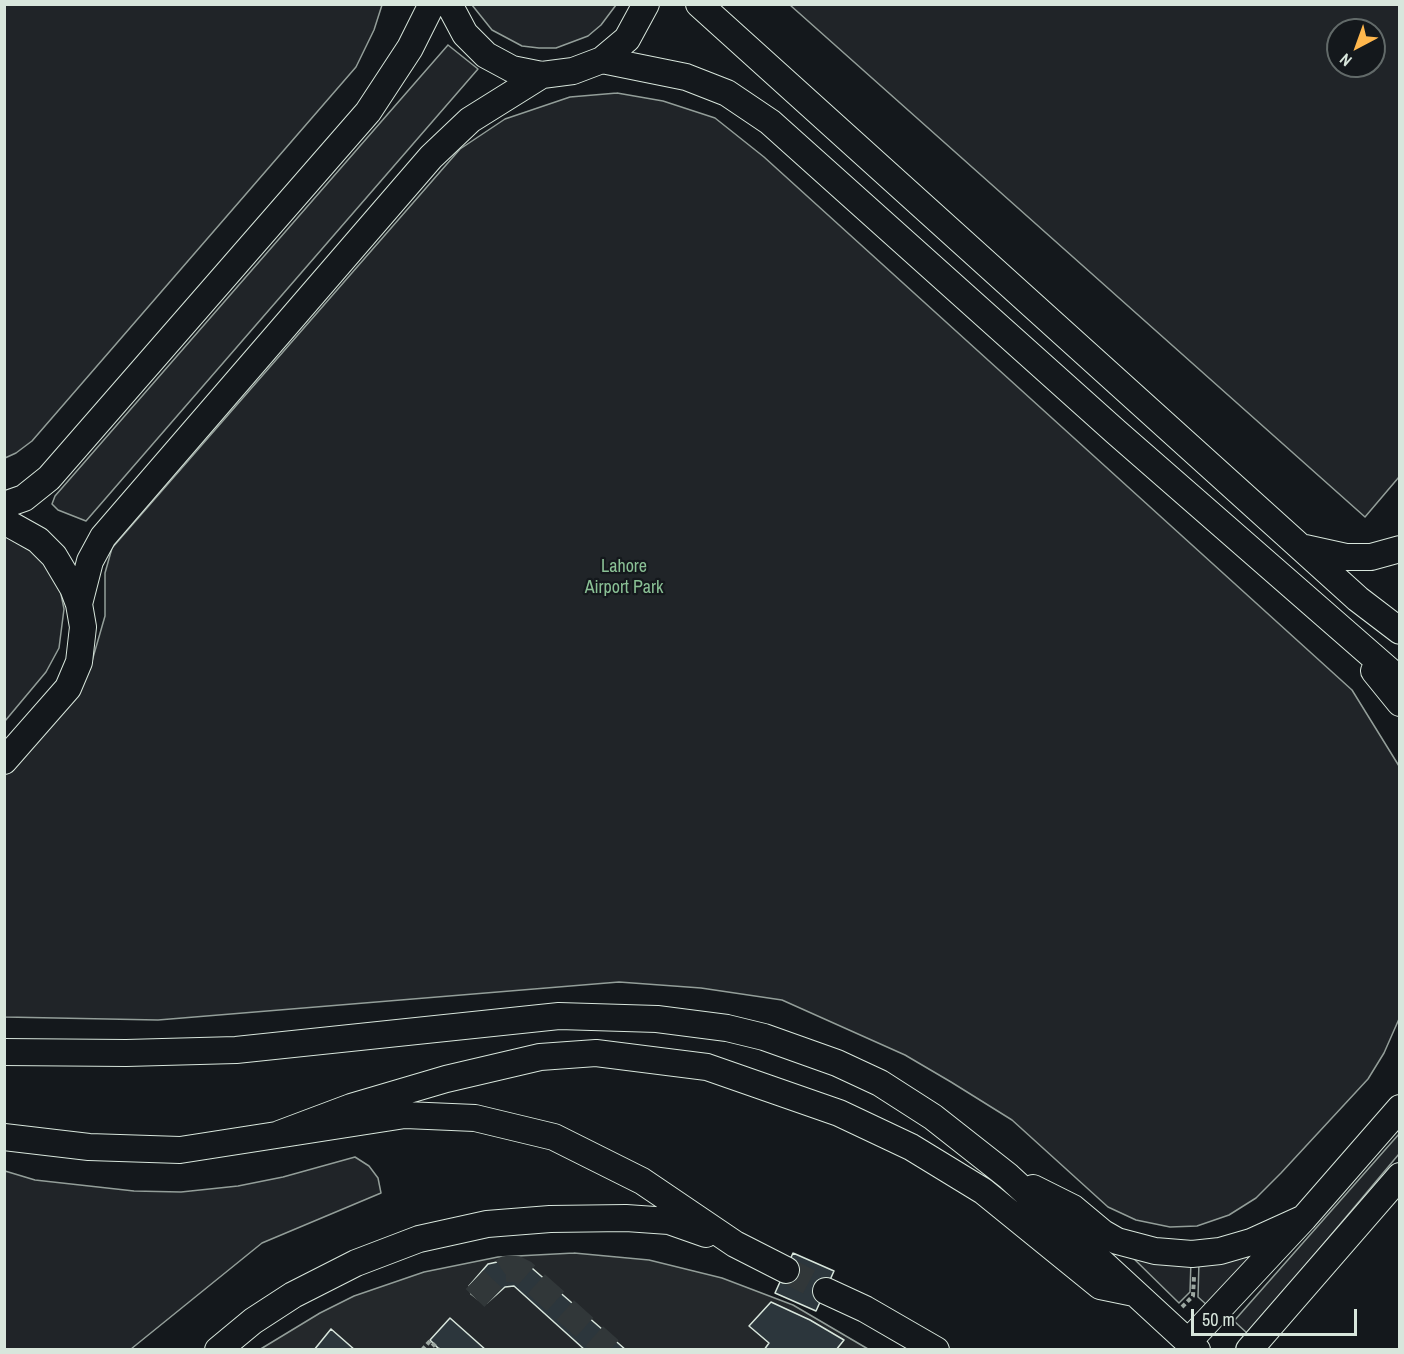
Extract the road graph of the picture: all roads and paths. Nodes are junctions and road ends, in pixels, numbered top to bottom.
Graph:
1 (432, 4) edge
2 (448, 4) edge
3 (646, 4) edge
4 (699, 4) edge
5 (602, 60) junction
6 (542, 75) junction
7 (4, 505) edge
8 (4, 521) edge
9 (1305, 548) junction
10 (1400, 549) edge
11 (79, 604) junction
12 (1336, 624) junction
13 (1400, 631) edge
14 (1400, 680) edge
15 (1400, 704) edge
16 (4, 761) edge
17 (4, 1052) edge
18 (1400, 1108) edge
19 (279, 1134) junction
20 (4, 1137) edge
21 (1008, 1176) junction
22 (1400, 1176) edge
23 (1304, 1218) junction
24 (735, 1244) junction
25 (1196, 1254) junction
26 (786, 1270) tunnel mouth
27 (826, 1291) tunnel mouth
28 (1135, 1293) junction
29 (1275, 1320) junction
30 (890, 1323) junction
31 (1168, 1324) junction
32 (1192, 1346) edge
33 (218, 1350) edge
34 (422, 1350) edge
35 (439, 1350) edge
36 (913, 1350) edge
37 (936, 1350) edge
38 (1248, 1350) edge
39 (1275, 1350) edge

1 - 7 street
2 - 6 street
3 - 5 street
4 - 9 street
5 - 6 street
5 - 12 street
6 - 11 street
8 - 11 street
9 - 10 street
9 - 13 street
11 - 16 street
12 - 14 street
12 - 15 street
17 - 21 street
18 - 23 street
19 - 20 street
19 - 24 street
19 - 28 street
21 - 25 street
21 - 28 street
22 - 29 street
23 - 25 street
23 - 32 street
24 - 26 street
24 - 33 street
25 - 31 path
27 - 30 street
28 - 31 street
29 - 38 street
29 - 39 street
30 - 36 street
30 - 37 street
31 - 32 street
34 - 35 path

